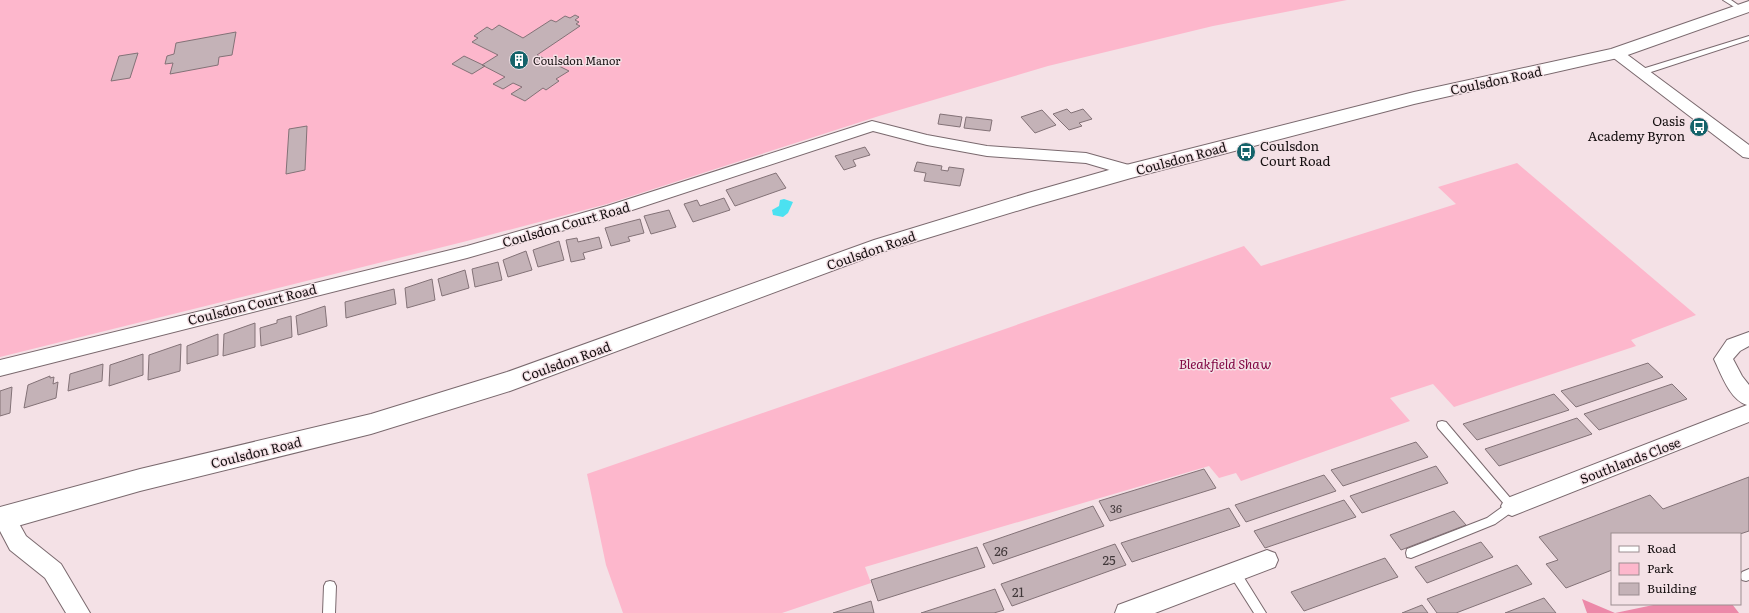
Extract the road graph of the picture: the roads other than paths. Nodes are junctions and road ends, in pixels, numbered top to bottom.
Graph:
1 (1726, 0) edge
2 (1745, 7) edge
3 (1749, 38) edge
4 (1616, 53) junction
5 (1642, 72) junction
6 (1749, 153) edge
7 (1130, 171) junction
8 (1749, 339) edge
9 (0, 368) edge
10 (1749, 398) edge
11 (1749, 413) edge
12 (1442, 426) dead end
13 (1512, 506) junction
14 (2, 519) edge
15 (1411, 553) dead end
16 (1267, 560) dead end
17 (1234, 572) junction
18 (330, 586) dead end
19 (79, 613) edge
20 (329, 613) edge
21 (1126, 613) edge
22 (1260, 613) edge

1 - 2 lane
2 - 4 main road, Coulsdon Road
3 - 5 lane
4 - 5 street
4 - 7 main road, Coulsdon Road
5 - 6 street
7 - 9 street, Coulsdon Court Road
7 - 14 main road, Coulsdon Road
8 - 10 street
11 - 13 street, Southlands Close
12 - 13 lane
13 - 15 lane
14 - 19 street
16 - 17 street
17 - 21 street
17 - 22 lane
18 - 20 lane

